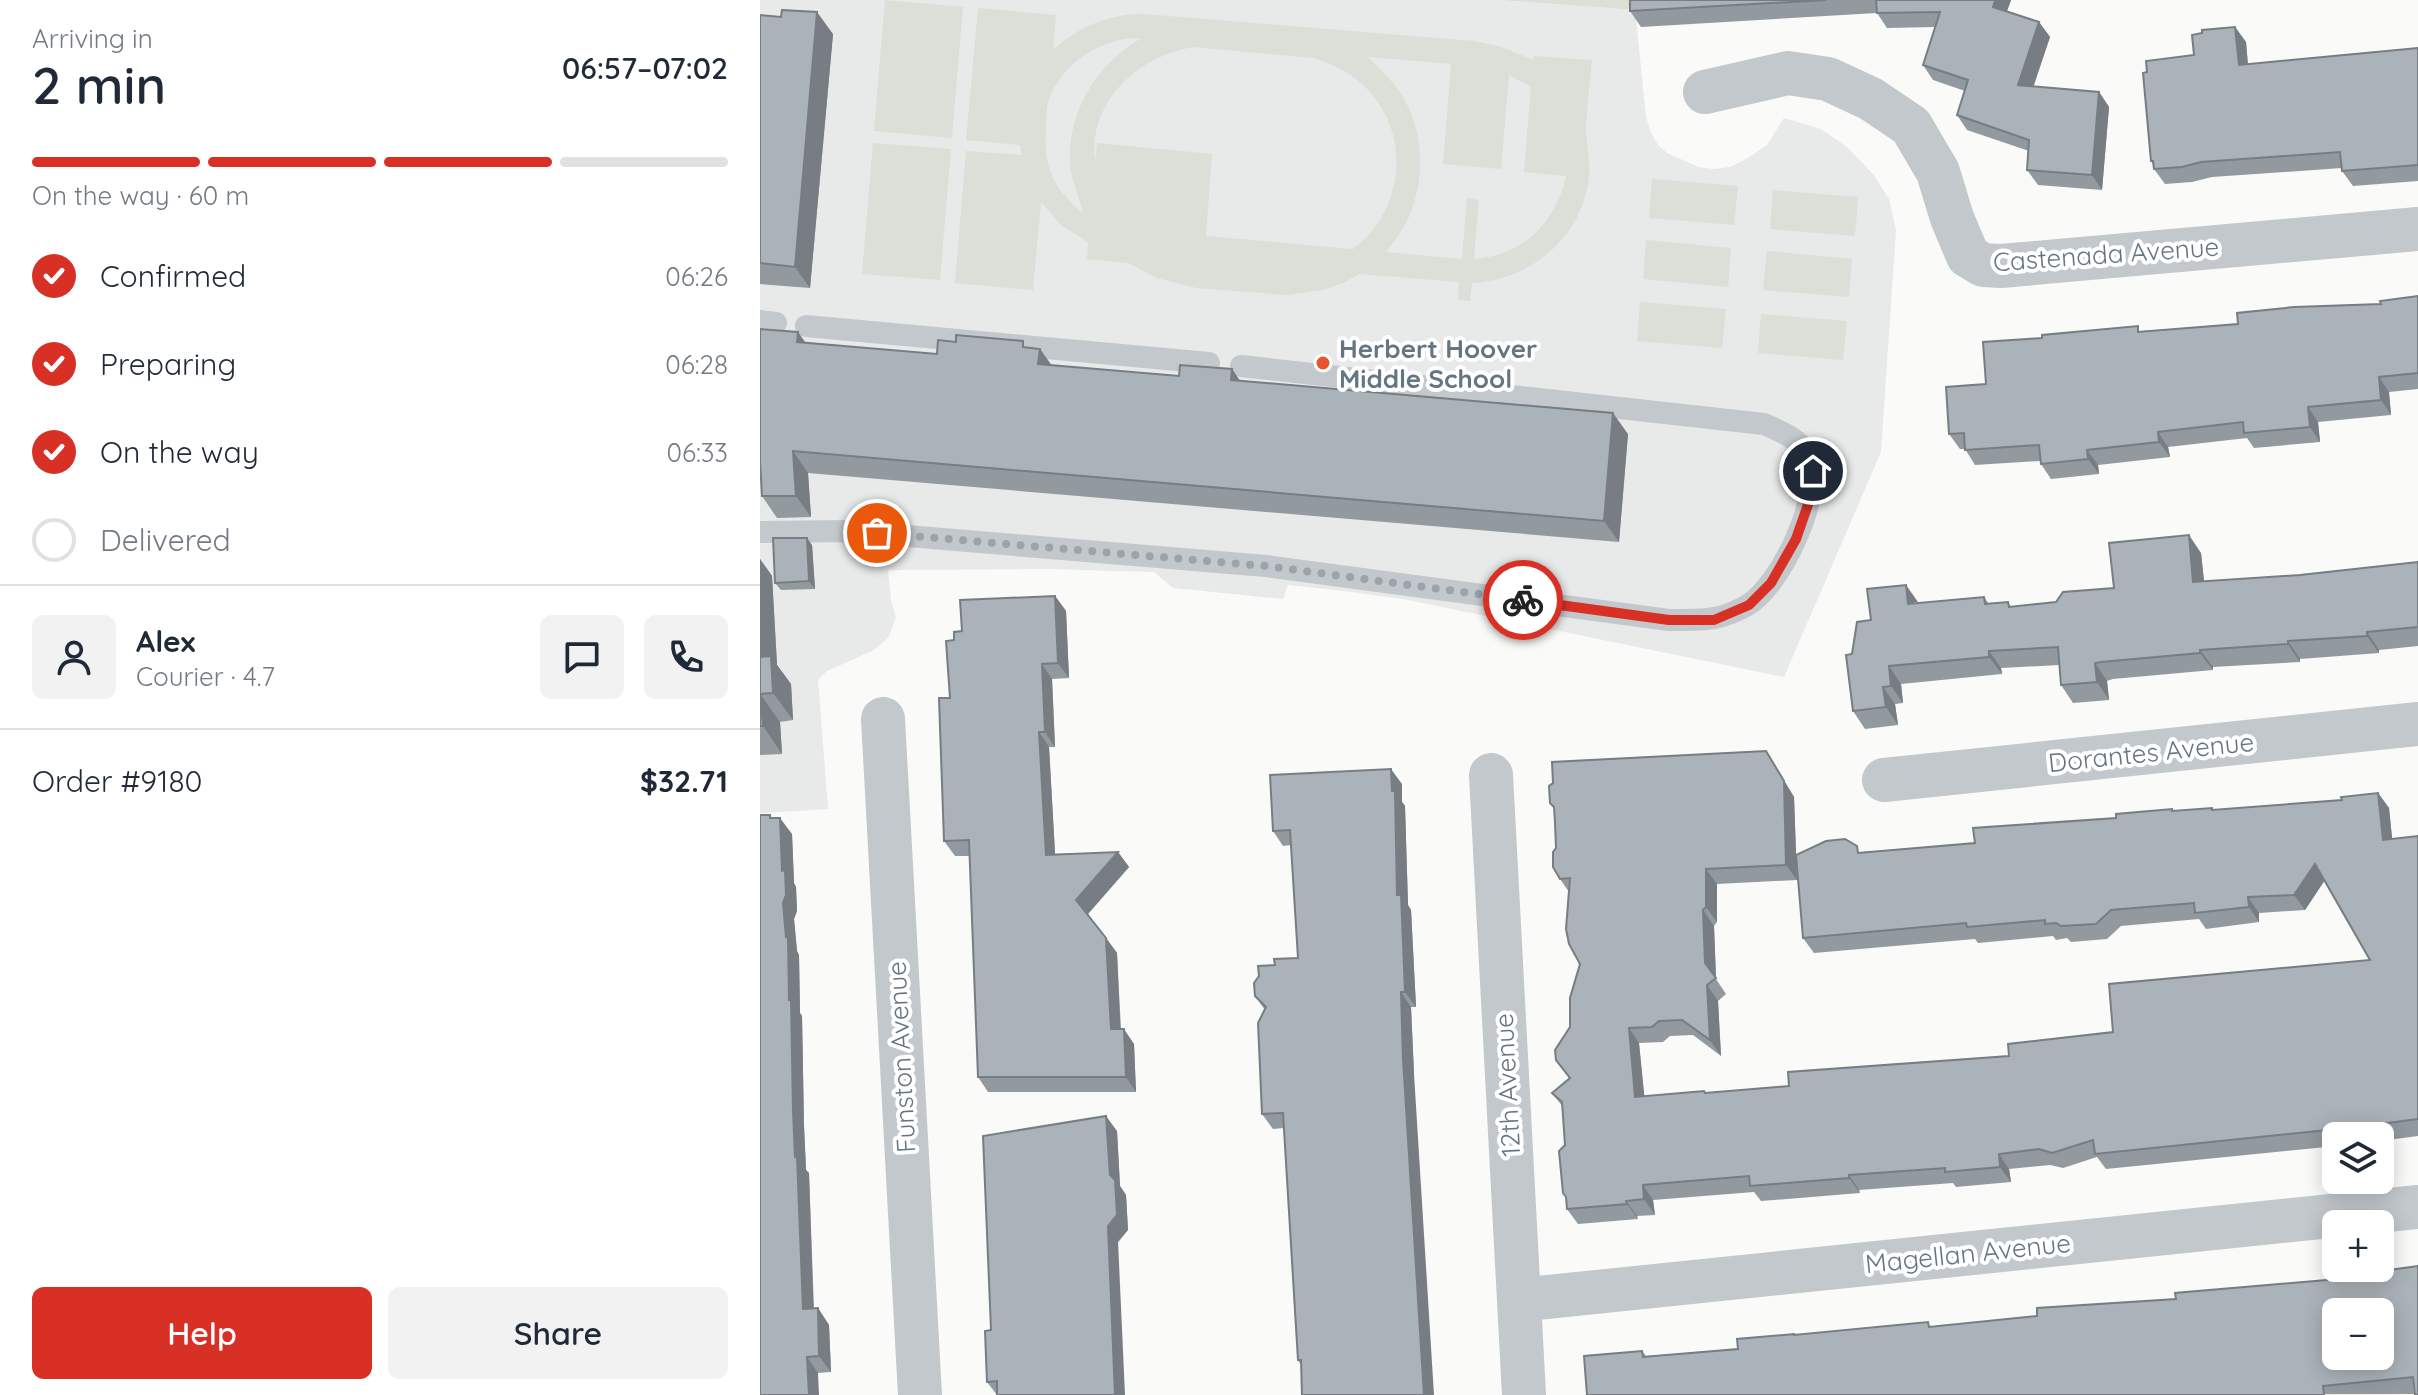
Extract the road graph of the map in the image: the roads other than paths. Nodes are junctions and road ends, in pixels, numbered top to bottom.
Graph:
1 (1705, 92) dead end
2 (2418, 229) edge
3 (806, 326) dead end
4 (1209, 363) dead end
5 (1241, 366) dead end
6 (760, 532) edge
7 (883, 719) dead end
8 (2418, 724) edge
9 (1491, 775) dead end
10 (1884, 780) dead end
11 (2418, 1207) edge
12 (1519, 1300) junction
13 (920, 1395) edge
14 (1524, 1395) edge

1 - 2 street, Castenada Avenue
3 - 4 lane
5 - 6 lane
7 - 13 street, Funston Avenue
8 - 10 street, Dorantes Avenue
9 - 12 street, 12th Avenue
11 - 12 street, Magellan Avenue
12 - 14 street, 12th Avenue

